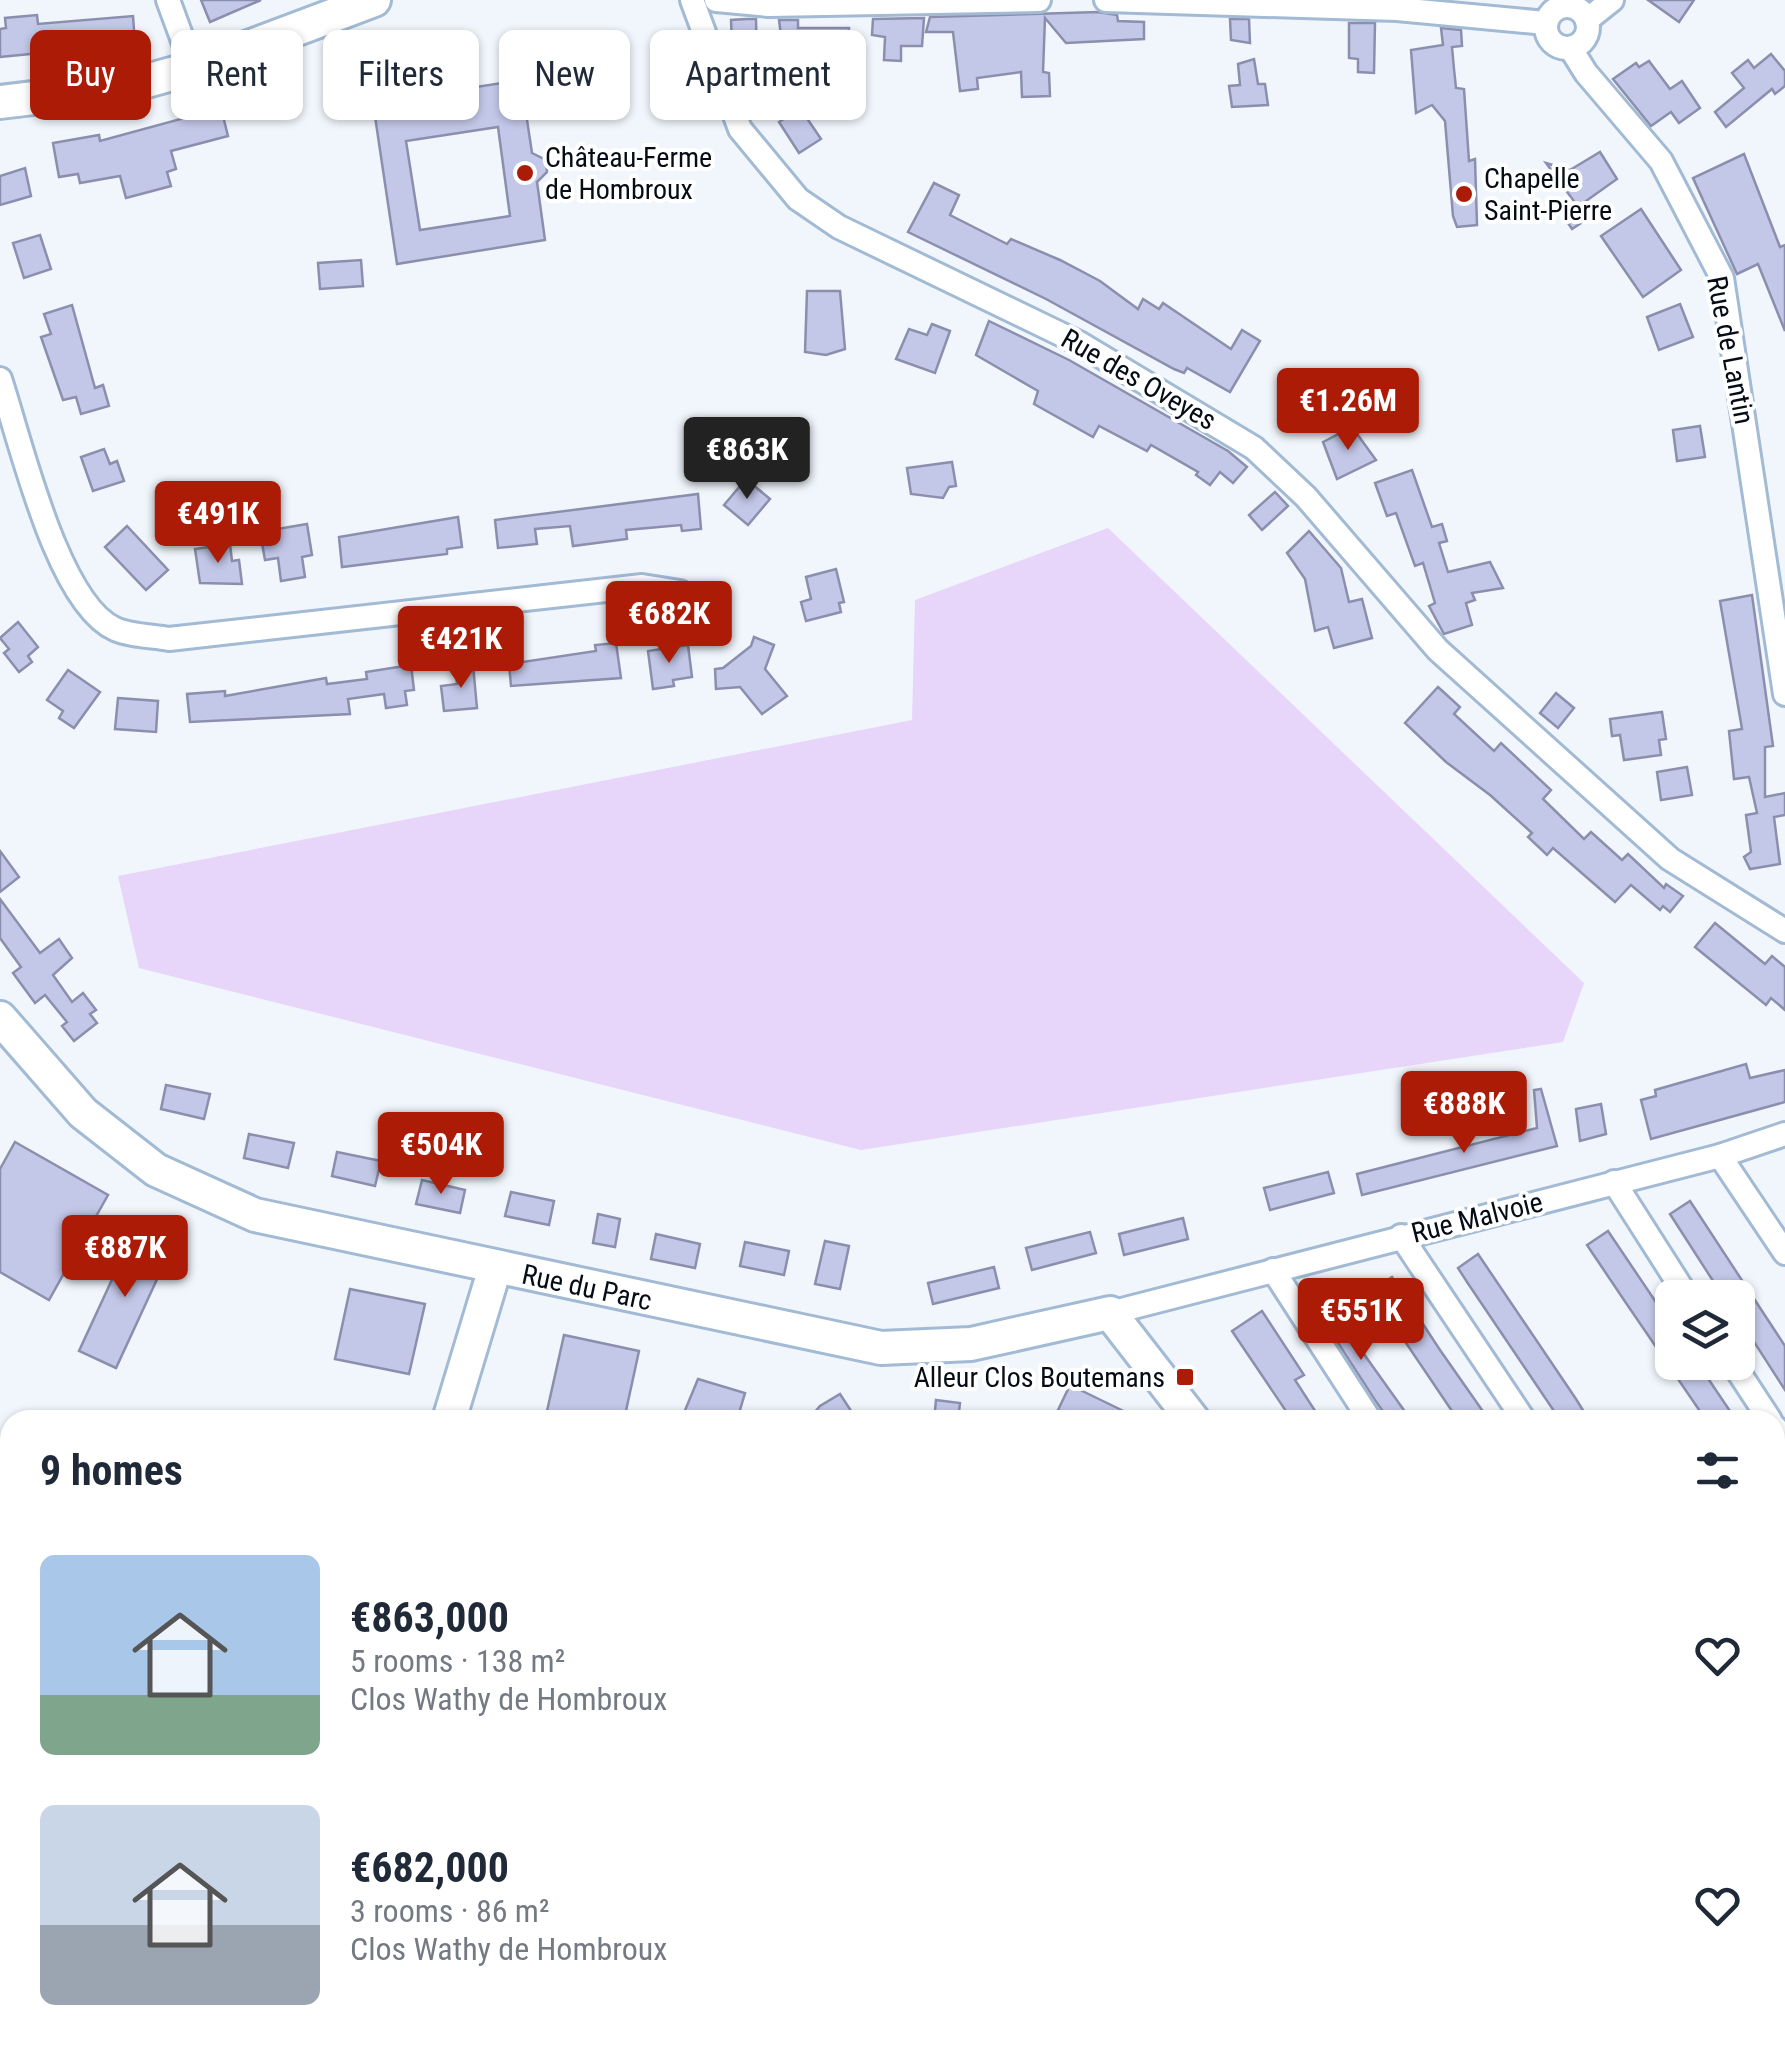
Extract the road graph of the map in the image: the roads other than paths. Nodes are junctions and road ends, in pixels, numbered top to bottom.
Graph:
1 (168, 0) edge
2 (374, 0) edge
3 (692, 0) edge
4 (716, 0) edge
5 (1039, 0) edge
6 (1106, 0) edge
7 (1612, 0) edge
8 (1587, 20) junction
9 (1546, 24) junction
10 (179, 30) edge
11 (294, 30) edge
12 (1572, 49) junction
13 (171, 74) edge
14 (0, 102) edge
15 (0, 378) edge
16 (680, 592) dead end
17 (1785, 694) edge
18 (1785, 931) edge
19 (0, 1018) edge
20 (1785, 1134) edge
21 (1720, 1156) junction
22 (1614, 1182) junction
23 (1401, 1236) junction
24 (1785, 1253) edge
25 (496, 1268) junction
26 (1273, 1270) junction
27 (1677, 1280) edge
28 (1110, 1313) junction
29 (1744, 1380) edge
30 (452, 1410) edge
31 (1185, 1410) edge
32 (1364, 1410) edge
33 (1517, 1410) edge
34 (1763, 1410) edge

1 - 10 street
2 - 11 street
3 - 18 street, Rue des Oveyes
4 - 5 street
6 - 9 street
7 - 8 street
8 - 9 street
8 - 12 street
9 - 12 street
12 - 17 street, Rue de Lantin
13 - 14 street
15 - 16 street
19 - 25 street, Rue du Parc
20 - 21 street, Rue Malvoie
21 - 22 street, Rue Malvoie
21 - 24 street
22 - 23 street, Rue Malvoie
22 - 27 street
23 - 26 street, Rue Malvoie
23 - 33 street
25 - 28 street, Rue du Parc
25 - 30 street
26 - 28 street, Rue Malvoie
26 - 32 street
28 - 31 street
29 - 34 street

